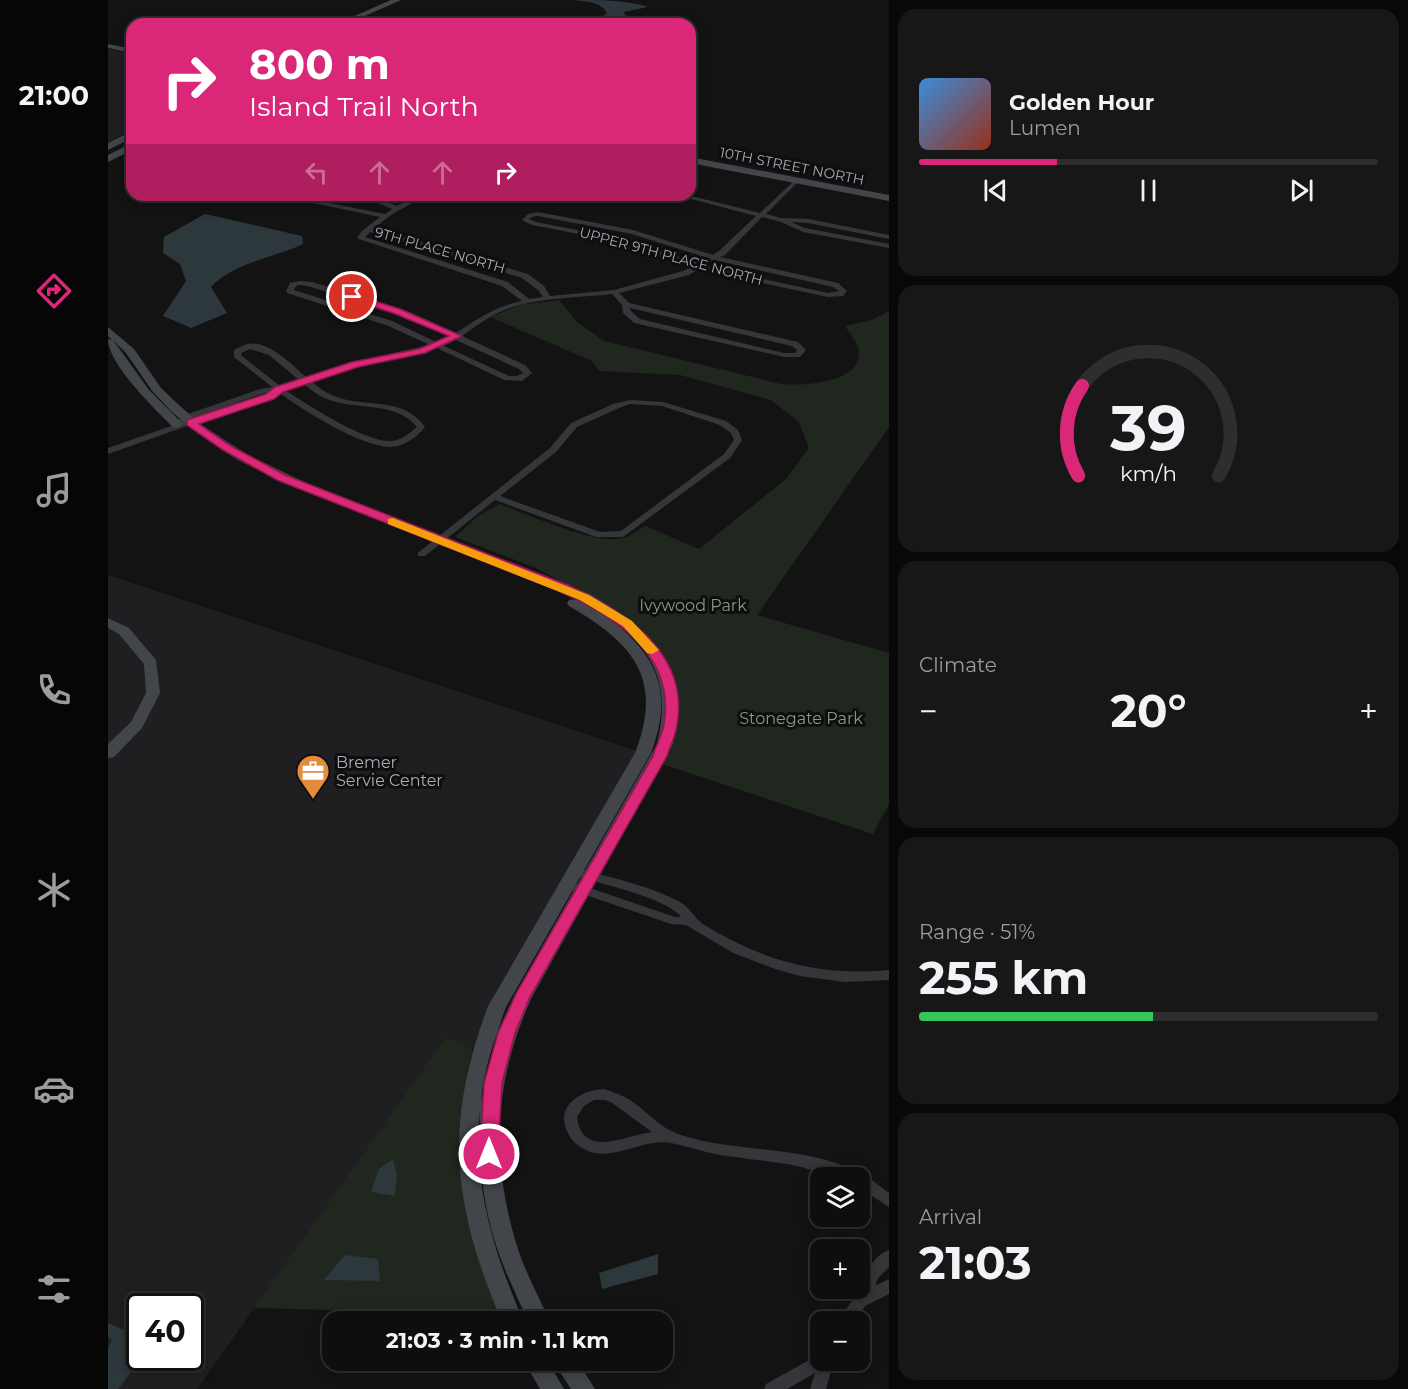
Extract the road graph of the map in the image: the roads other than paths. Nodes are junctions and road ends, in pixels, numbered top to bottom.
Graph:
1 (397, 0) edge
2 (405, 0) edge
3 (354, 18) edge
4 (371, 18) edge
5 (108, 40) edge
6 (126, 44) edge
7 (108, 46) edge
8 (126, 50) edge
9 (126, 137) edge
10 (108, 147) edge
11 (126, 149) edge
12 (108, 159) edge
13 (696, 161) edge
14 (797, 180) junction
15 (889, 198) edge
16 (696, 199) edge
17 (309, 201) edge
18 (377, 201) edge
19 (412, 201) edge
20 (398, 209) junction
21 (387, 216) junction
22 (761, 216) junction
23 (781, 220) junction
24 (369, 229) junction
25 (889, 237) edge
26 (889, 246) edge
27 (714, 258) junction
28 (700, 266) junction
29 (614, 292) junction
30 (548, 298) junction
31 (527, 301) junction
32 (626, 305) junction
33 (108, 330) edge
34 (457, 336) junction
35 (108, 342) edge
36 (438, 346) junction
37 (304, 381) junction
38 (279, 389) junction
39 (185, 422) junction
40 (108, 451) edge
41 (494, 497) junction
42 (431, 547) junction
43 (108, 622) edge
44 (108, 753) edge
45 (579, 880) junction
46 (889, 975) edge
47 (670, 1137) junction
48 (828, 1167) edge
49 (870, 1187) edge
50 (889, 1201) edge
51 (889, 1257) edge
52 (889, 1286) edge
53 (860, 1301) junction
54 (508, 1311) edge
55 (534, 1311) edge
56 (853, 1311) edge
57 (810, 1368) edge
58 (542, 1371) edge
59 (571, 1371) edge
60 (822, 1371) edge
61 (554, 1389) edge
62 (584, 1389) edge
63 (772, 1389) edge
64 (818, 1389) edge

1 - 3 street
2 - 4 street
5 - 6 street
7 - 8 street
9 - 10 street
11 - 12 street
13 - 14 street, 10TH STREET NORTH
14 - 15 street, 10TH STREET NORTH
14 - 22 street
16 - 22 street
17 - 21 street
18 - 20 street
19 - 20 street
20 - 21 street
21 - 24 street
22 - 23 street
22 - 27 street
23 - 25 street
23 - 26 street
24 - 30 street, 9TH PLACE NORTH
24 - 31 street, 9TH PLACE NORTH
27 - 28 street
27 - 28 street, UPPER 9TH PLACE NORTH
27 - 28 street, UPPER 9TH PLACE NORTH
28 - 29 street
29 - 30 street
29 - 32 street
30 - 31 street
31 - 34 street
32 - 32 street
33 - 39 street
34 - 36 street
34 - 36 street
34 - 36 street
35 - 39 street
36 - 37 street
37 - 38 street
37 - 38 street
37 - 38 street
38 - 39 street
39 - 40 street
39 - 42 street
41 - 41 street
41 - 42 street
42 - 45 street
43 - 44 street
45 - 46 street
45 - 54 street
45 - 55 street
47 - 47 street
47 - 48 street
49 - 50 street
51 - 53 street
52 - 53 street
53 - 56 street
57 - 63 street
58 - 61 street
59 - 62 street
60 - 64 street

